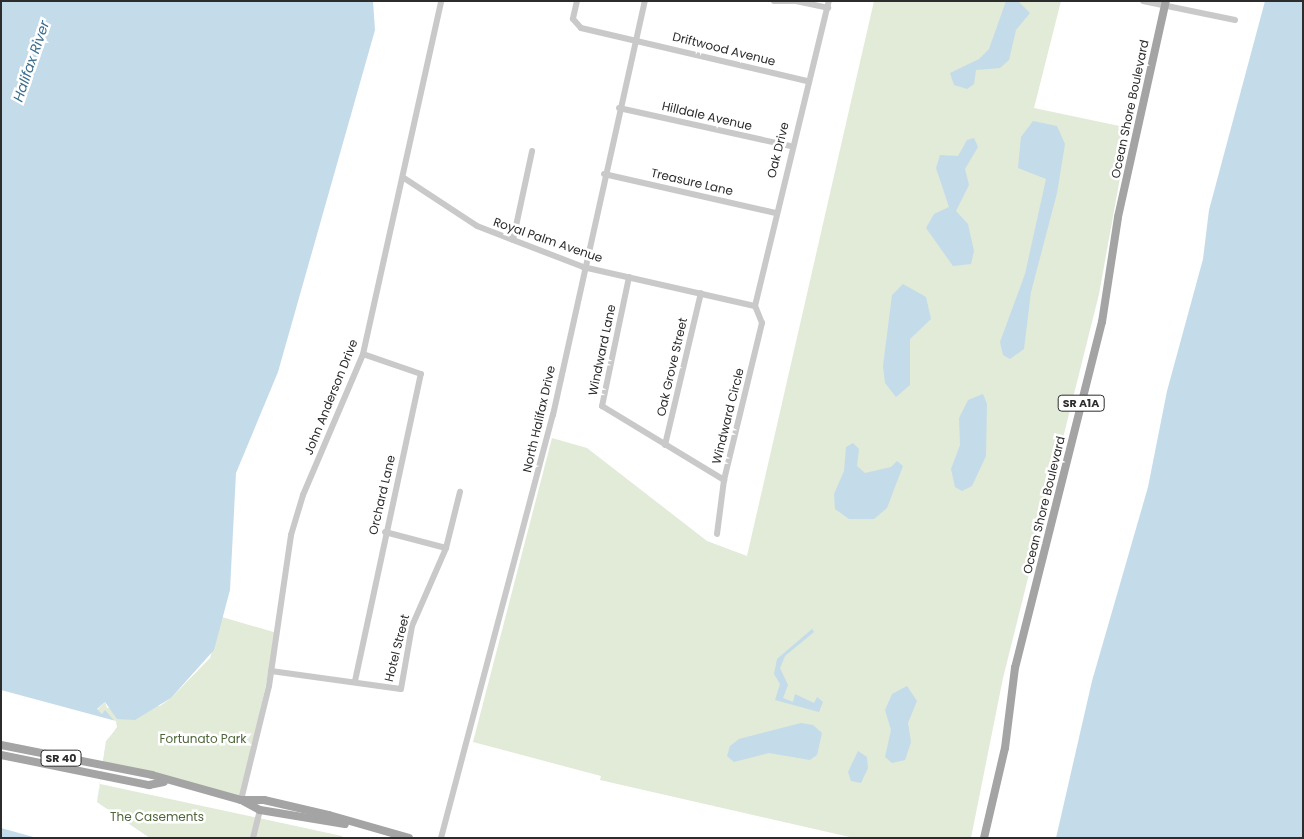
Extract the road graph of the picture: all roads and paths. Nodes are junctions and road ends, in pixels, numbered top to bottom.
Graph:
1 (441, 1) edge
2 (577, 1) edge
3 (645, 1) edge
4 (774, 1) edge
5 (795, 1) edge
6 (1143, 1) edge
7 (1165, 3) edge
8 (828, 5) edge
9 (1235, 20) dead end
10 (636, 40) junction
11 (807, 81) junction
12 (619, 108) junction
13 (790, 146) junction
14 (532, 151) dead end
15 (604, 174) junction
16 (404, 178) junction
17 (775, 213) junction
18 (513, 240) junction
19 (583, 267) junction
20 (629, 277) junction
21 (701, 293) junction
22 (754, 306) junction
23 (363, 354) junction
24 (665, 446) junction
25 (724, 480) junction
26 (460, 492) dead end
27 (384, 532) junction
28 (716, 534) dead end
29 (446, 548) junction
30 (271, 671) junction
31 (355, 681) junction
32 (1, 745) edge
33 (1, 755) edge
34 (164, 782) junction
35 (241, 800) junction
36 (295, 808) junction
37 (260, 810) junction
38 (348, 823) junction
39 (253, 838) edge
40 (409, 838) edge
41 (441, 838) edge
42 (984, 838) edge

1 - 16 street, John Anderson Drive
2 - 10 street, Driftwood Avenue
3 - 10 street, North Halifax Drive
4 - 5 street
5 - 8 street
6 - 7 street
7 - 9 street
7 - 42 main road, Ocean Shore Boulevard / SR A1A
8 - 11 street, Oak Drive
10 - 11 street, Driftwood Avenue
10 - 12 street, North Halifax Drive
11 - 13 street, Oak Drive
12 - 13 street, Hilldale Avenue
12 - 15 street, North Halifax Drive
13 - 17 street, Oak Drive
14 - 18 street
15 - 17 street, Treasure Lane
15 - 19 street, North Halifax Drive
16 - 18 street, Royal Palm Avenue
16 - 23 street, John Anderson Drive
17 - 22 street, Oak Drive
18 - 19 street, Royal Palm Avenue
19 - 20 street, Royal Palm Avenue
19 - 41 street, North Halifax Drive
20 - 21 street, Royal Palm Avenue
20 - 24 street, Windward Lane
21 - 22 street, Royal Palm Avenue
21 - 24 street, Oak Grove Street
22 - 25 street, Windward Circle
23 - 27 street, Orchard Lane
23 - 30 street, John Anderson Drive
24 - 25 street, Windward Lane
25 - 28 street, Windward Circle
26 - 29 street, Hotel Street
27 - 29 street
27 - 31 street, Orchard Lane
29 - 31 street, Hotel Street
30 - 31 street, Hotel Street
30 - 35 street, John Anderson Drive
32 - 34 main road, SR 40
33 - 34 main road, SR 40
34 - 35 main road, SR 40
35 - 36 main road, SR 40
35 - 37 main road, SR 40
36 - 37 main road
36 - 38 main road, SR 40
37 - 38 main road, SR 40
37 - 39 street
38 - 40 main road, SR 40

